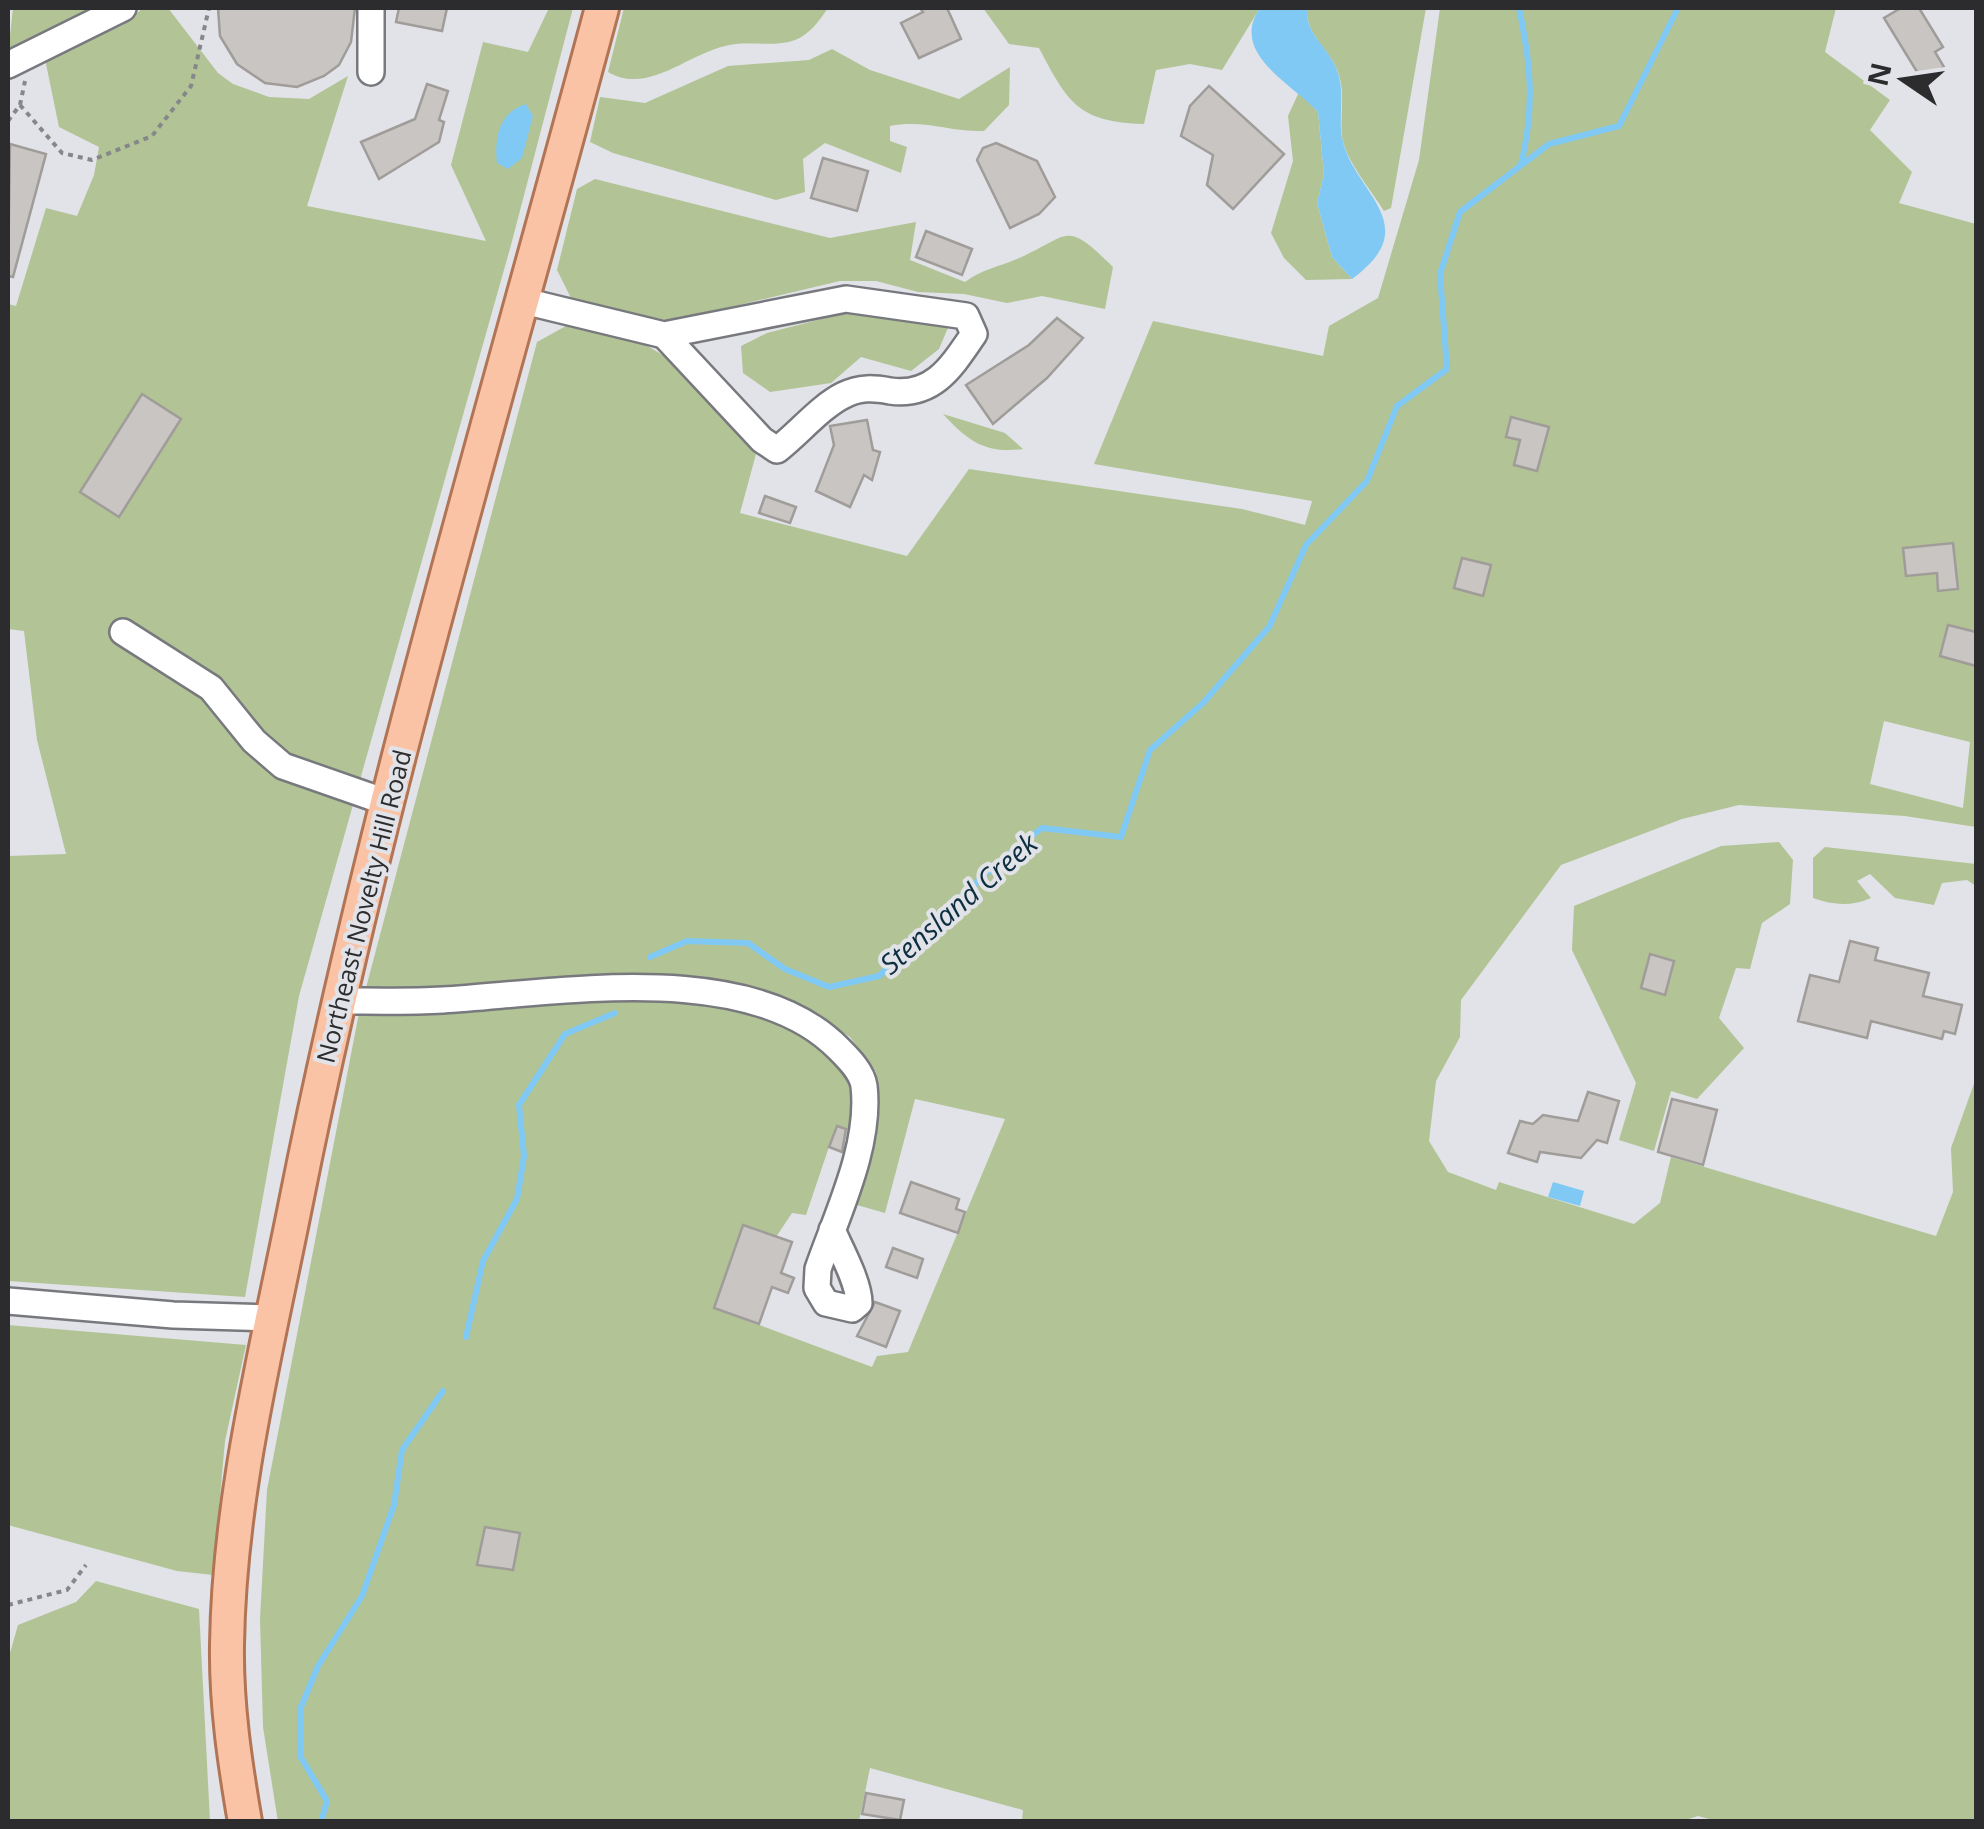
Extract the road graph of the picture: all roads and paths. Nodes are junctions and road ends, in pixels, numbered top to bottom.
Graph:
1 (123, 8) edge
2 (209, 8) edge
3 (371, 8) edge
4 (602, 8) edge
5 (18, 60) edge
6 (371, 72) dead end
7 (20, 105) junction
8 (8, 121) edge
9 (524, 301) junction
10 (664, 335) junction
11 (123, 632) dead end
12 (386, 802) junction
13 (337, 1001) junction
14 (832, 1230) dead end
15 (8, 1301) edge
16 (273, 1318) junction
17 (86, 1565) dead end
18 (8, 1605) edge
19 (246, 1822) edge

1 - 5 street
2 - 7 path
3 - 6 street
4 - 9 main road, Northeast Novelty Hill Road
5 - 7 path
7 - 8 path
9 - 10 street
9 - 12 main road, Northeast Novelty Hill Road
10 - 10 street
11 - 12 street
12 - 13 main road, Northeast Novelty Hill Road
13 - 14 street
13 - 16 main road, Northeast Novelty Hill Road
15 - 16 street
16 - 19 main road, Northeast Novelty Hill Road
17 - 18 path

